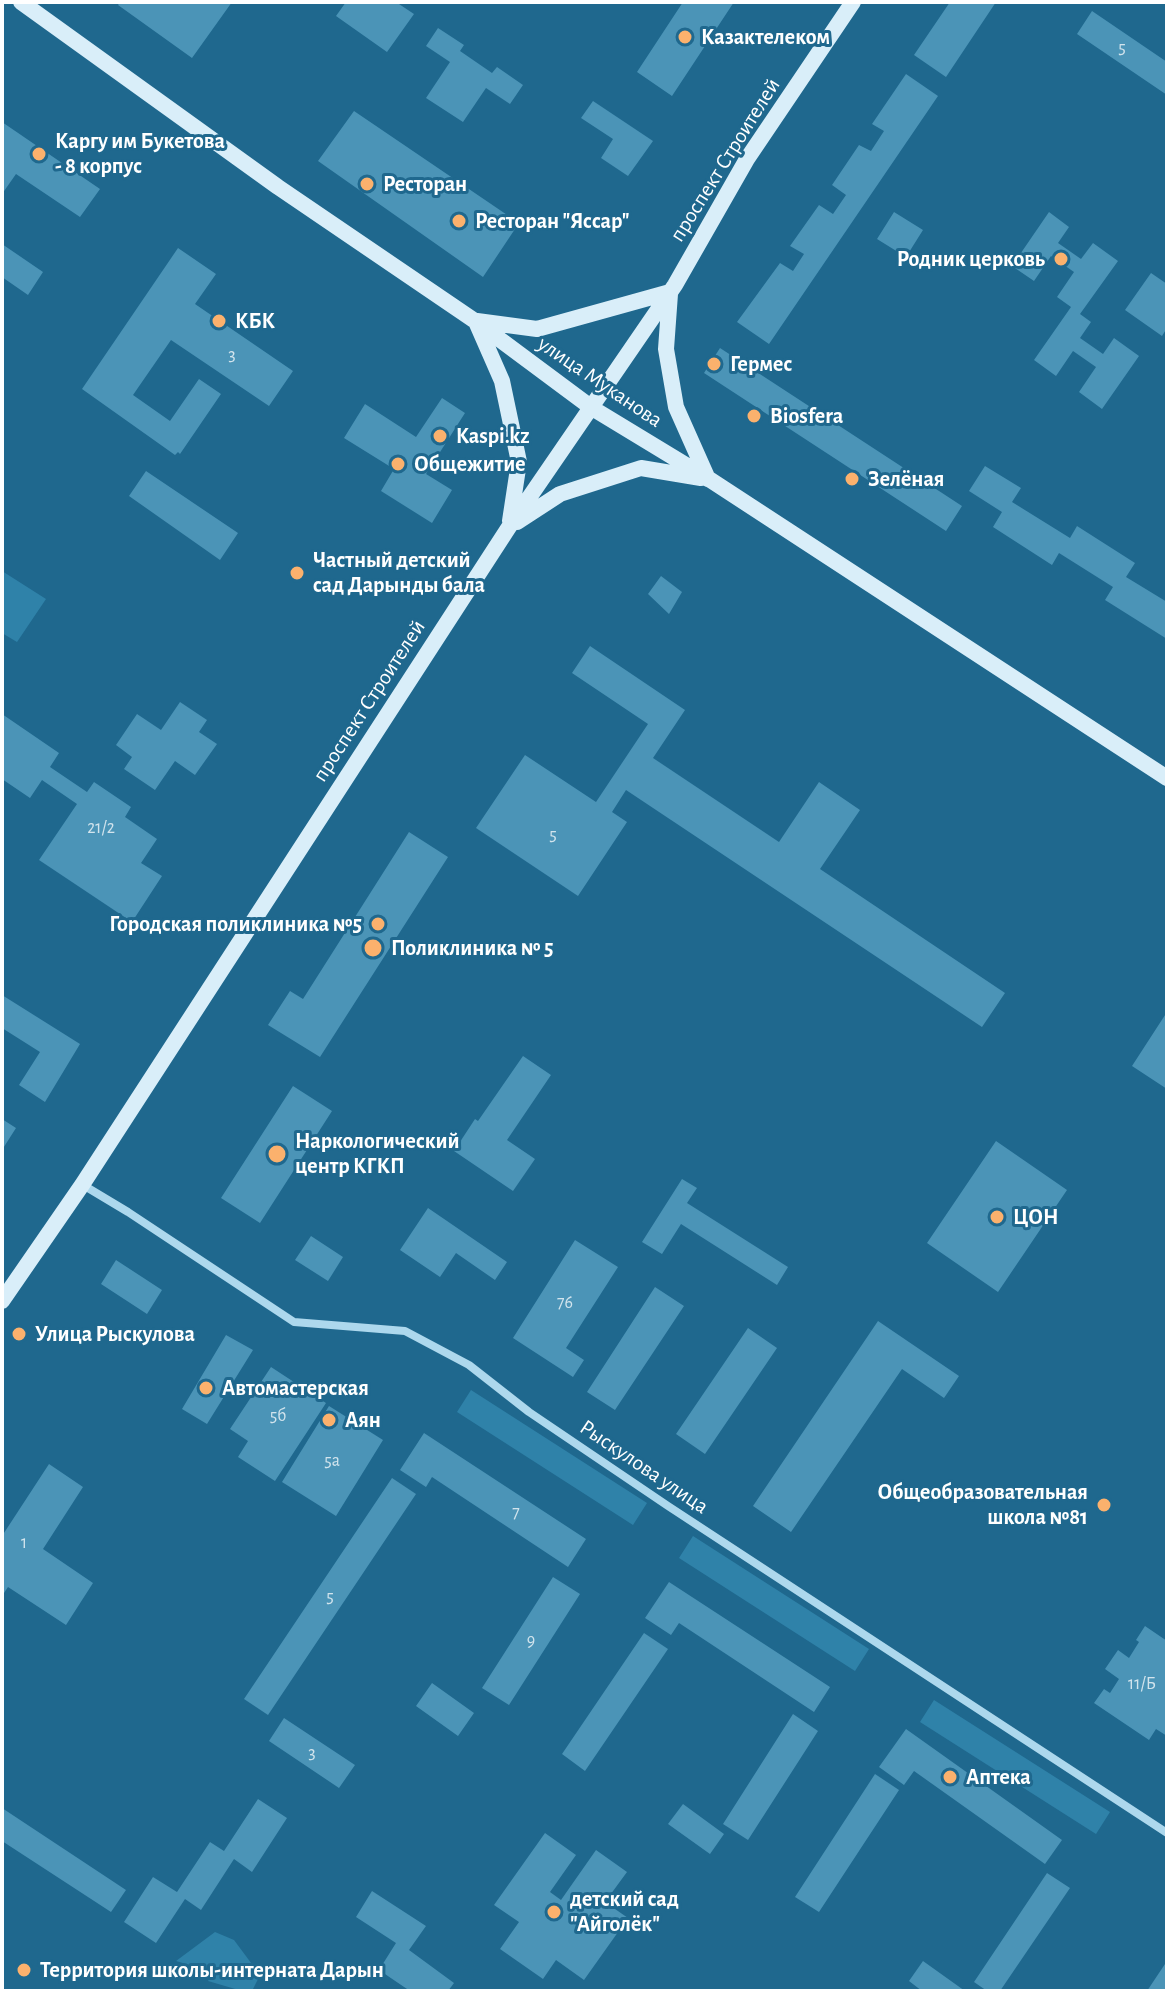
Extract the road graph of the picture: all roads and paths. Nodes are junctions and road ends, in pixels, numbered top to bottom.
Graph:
1 (21, 2) edge
2 (853, 2) edge
3 (670, 292) junction
4 (475, 321) junction
5 (592, 408) junction
6 (709, 479) junction
7 (509, 527) junction
8 (1167, 778) edge
9 (82, 1185) junction
10 (2, 1301) edge
11 (1167, 1833) edge

1 - 4 main road, улица Муканова
2 - 3 main road, проспект Строителей
3 - 4 main road
3 - 5 main road, проспект Строителей
3 - 6 main road
4 - 5 main road, улица Муканова
4 - 7 main road
5 - 6 main road, улица Муканова
5 - 7 main road, проспект Строителей
6 - 7 main road
6 - 8 main road, улица Муканова
7 - 9 main road, проспект Строителей
9 - 10 main road, проспект Строителей
9 - 11 street, Рыскулова улица

